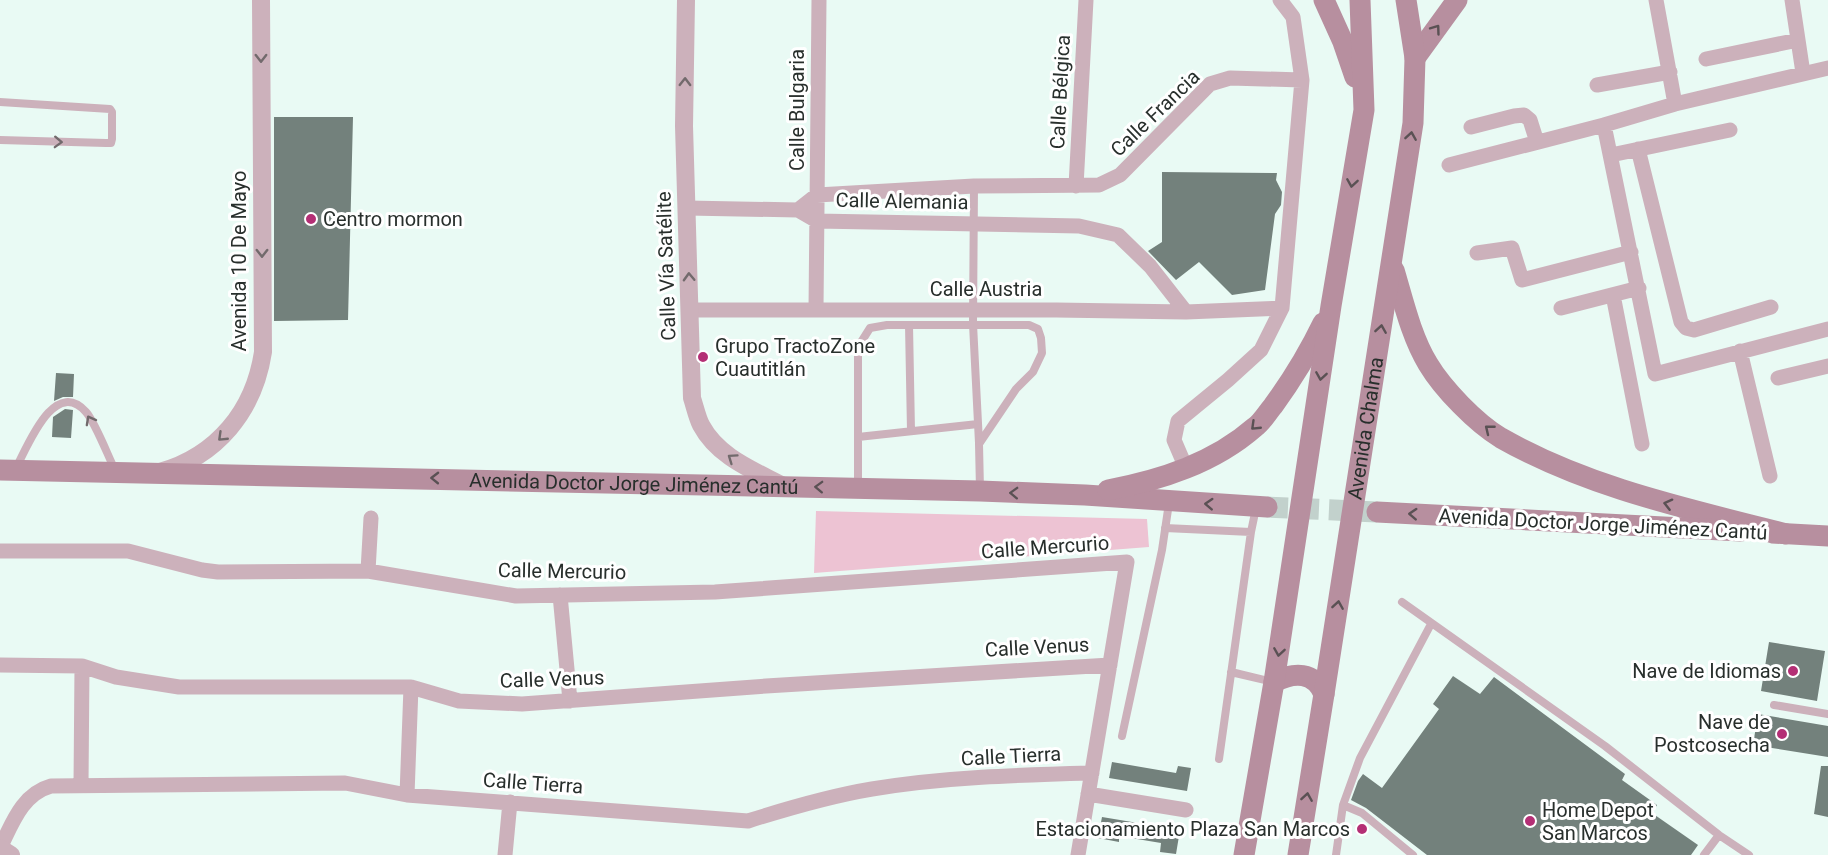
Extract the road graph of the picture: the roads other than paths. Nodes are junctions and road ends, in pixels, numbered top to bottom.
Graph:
1 (261, 0) edge
2 (686, 0) edge
3 (819, 0) edge
4 (1086, 0) edge
5 (1280, 0) edge
6 (1324, 0) edge
7 (1360, 0) edge
8 (1406, 0) edge
9 (1457, 0) edge
10 (1656, 0) edge
11 (1792, 0) edge
12 (1798, 40) junction
13 (1415, 58) junction
14 (1706, 59) dead end
15 (1828, 68) edge
16 (1670, 72) junction
17 (1803, 73) junction
18 (1302, 80) junction
19 (1597, 85) dead end
20 (0, 102) edge
21 (1675, 104) junction
22 (1364, 110) junction
23 (1604, 125) junction
24 (1471, 127) dead end
25 (1730, 130) dead end
26 (0, 140) edge
27 (1537, 142) junction
28 (1638, 149) junction
29 (1611, 155) junction
30 (1449, 165) dead end
31 (974, 186) junction
32 (1076, 186) junction
33 (817, 195) junction
34 (687, 208) junction
35 (798, 210) junction
36 (817, 221) junction
37 (975, 224) junction
38 (1631, 252) junction
39 (1477, 253) dead end
40 (1392, 261) junction
41 (1639, 288) junction
42 (1613, 295) junction
43 (1331, 306) junction
44 (1771, 307) dead end
45 (1282, 308) junction
46 (1562, 308) dead end
47 (816, 309) junction
48 (690, 310) junction
49 (1186, 312) junction
50 (973, 317) junction
51 (909, 325) junction
52 (1828, 329) edge
53 (1740, 351) junction
54 (1828, 366) edge
55 (1778, 378) dead end
56 (978, 424) junction
57 (910, 431) junction
58 (858, 437) junction
59 (979, 444) junction
60 (1642, 444) dead end
61 (1186, 468) junction
62 (8, 470) edge
63 (116, 472) junction
64 (158, 472) junction
65 (1770, 476) dead end
66 (783, 486) junction
67 (858, 489) junction
68 (980, 491) junction
69 (1085, 495) junction
70 (1169, 501) junction
71 (1262, 507) joint
72 (1377, 512) tunnel mouth
73 (371, 518) dead end
74 (1165, 528) junction
75 (1251, 532) junction
76 (1786, 534) junction
77 (1828, 536) edge
78 (0, 551) edge
79 (368, 571) junction
80 (560, 595) junction
81 (1402, 602) dead end
82 (1431, 624) junction
83 (0, 665) edge
84 (1110, 665) junction
85 (82, 666) junction
86 (1231, 672) junction
87 (1274, 682) junction
88 (411, 687) junction
89 (1324, 694) junction
90 (570, 700) junction
91 (1773, 705) dead end
92 (1828, 714) edge
93 (1122, 736) dead end
94 (1219, 759) dead end
95 (1092, 773) junction
96 (81, 785) junction
97 (1088, 794) junction
98 (408, 795) junction
99 (510, 802) junction
100 (1343, 805) junction
101 (1186, 810) dead end
102 (1719, 835) junction
103 (0, 848) edge
104 (11, 855) edge
105 (505, 855) edge
106 (1078, 855) edge
107 (1244, 855) edge
108 (1298, 855) edge
109 (1336, 855) edge
110 (1413, 855) edge
111 (1704, 855) edge
112 (1749, 855) edge

1 -> 64 street, Avenida 10 De Mayo
34 -> 2 street, Calle Vía Satélite
3 - 33 street, Calle Bulgaria
4 - 32 street, Calle Bélgica
5 - 18 street
6 - 22 main road
7 - 22 main road
8 - 13 main road, Avenida Chalma
13 -> 9 main road
10 - 16 street
11 - 12 street
12 - 14 street
12 - 17 street
40 -> 13 main road, Avenida Chalma
15 - 17 street
16 - 19 street
16 - 21 street
17 - 21 street
18 - 32 street, Calle Francia
18 - 45 street
26 -> 20 lane
21 - 23 street
22 -> 43 main road
23 - 27 street
23 - 29 street
24 - 27 street
25 - 28 street
27 - 30 street
28 - 29 street
28 - 44 street
29 - 38 street
31 - 32 street, Calle Francia
31 - 33 street, Calle Francia
31 - 37 lane
33 - 35 street
33 - 36 street, Calle Bulgaria
34 - 35 street, Calle Alemania
48 -> 34 street, Calle Vía Satélite
35 - 36 street, Calle Alemania
36 - 37 street, Calle Alemania
36 - 47 street, Calle Bulgaria
37 - 49 street, Calle Alemania
37 - 50 lane
38 - 39 street
38 - 41 street
76 -> 40 main road
89 -> 40 main road, Avenida Chalma
41 - 42 street
41 - 53 street
42 - 46 street
42 - 60 street
43 -> 61 main road
43 -> 87 main road
45 - 49 street, Calle Austria
45 - 61 street
47 - 48 street, Calle Austria
47 - 50 street, Calle Austria
66 -> 48 street, Calle Vía Satélite
49 - 50 street, Calle Austria
50 - 51 lane
50 - 56 lane
50 - 59 lane
51 - 57 lane
51 - 58 lane
52 - 53 street
53 - 65 street
54 - 55 street
56 - 57 lane
56 - 59 lane
57 - 58 lane
58 - 67 lane
59 - 68 lane
61 - 69 main road
62 - 63 main road, Avenida Doctor Jorge Jiménez Cantú
63 -> 62 lane
63 - 64 main road, Avenida Doctor Jorge Jiménez Cantú
66 -> 64 main road, Avenida Doctor Jorge Jiménez Cantú
67 -> 66 main road, Avenida Doctor Jorge Jiménez Cantú
67 - 68 main road, Avenida Doctor Jorge Jiménez Cantú
69 -> 68 main road, Avenida Doctor Jorge Jiménez Cantú
69 - 70 main road, Avenida Doctor Jorge Jiménez Cantú
71 -> 70 main road, Avenida Doctor Jorge Jiménez Cantú
70 - 74 lane
71 - 75 lane
76 -> 72 main road, Avenida Doctor Jorge Jiménez Cantú
73 - 79 street
74 - 75 lane
74 - 93 lane
75 - 86 lane
76 - 77 main road, Avenida Doctor Jorge Jiménez Cantú
78 - 79 street, Calle Mercurio
79 - 80 street, Calle Mercurio
80 - 84 street, Calle Mercurio
80 - 90 street
81 - 82 lane
82 - 100 lane
82 - 102 lane
83 - 85 street, Calle Venus
84 - 90 street, Calle Venus
84 - 95 street
85 - 88 street, Calle Venus
85 - 96 street
86 - 87 lane
86 - 94 lane
87 - 89 main road
87 - 107 main road
88 - 90 street, Calle Venus
88 - 98 street
108 -> 89 main road, Avenida Chalma
91 - 92 lane
95 - 97 street
95 - 99 street, Calle Tierra
96 - 98 street, Calle Tierra
96 - 103 street, Calle Tierra
97 - 101 street
97 - 106 street
98 - 99 street, Calle Tierra
99 - 105 street
100 - 109 lane
100 - 110 lane
102 - 111 lane
102 - 112 lane
103 - 104 street

